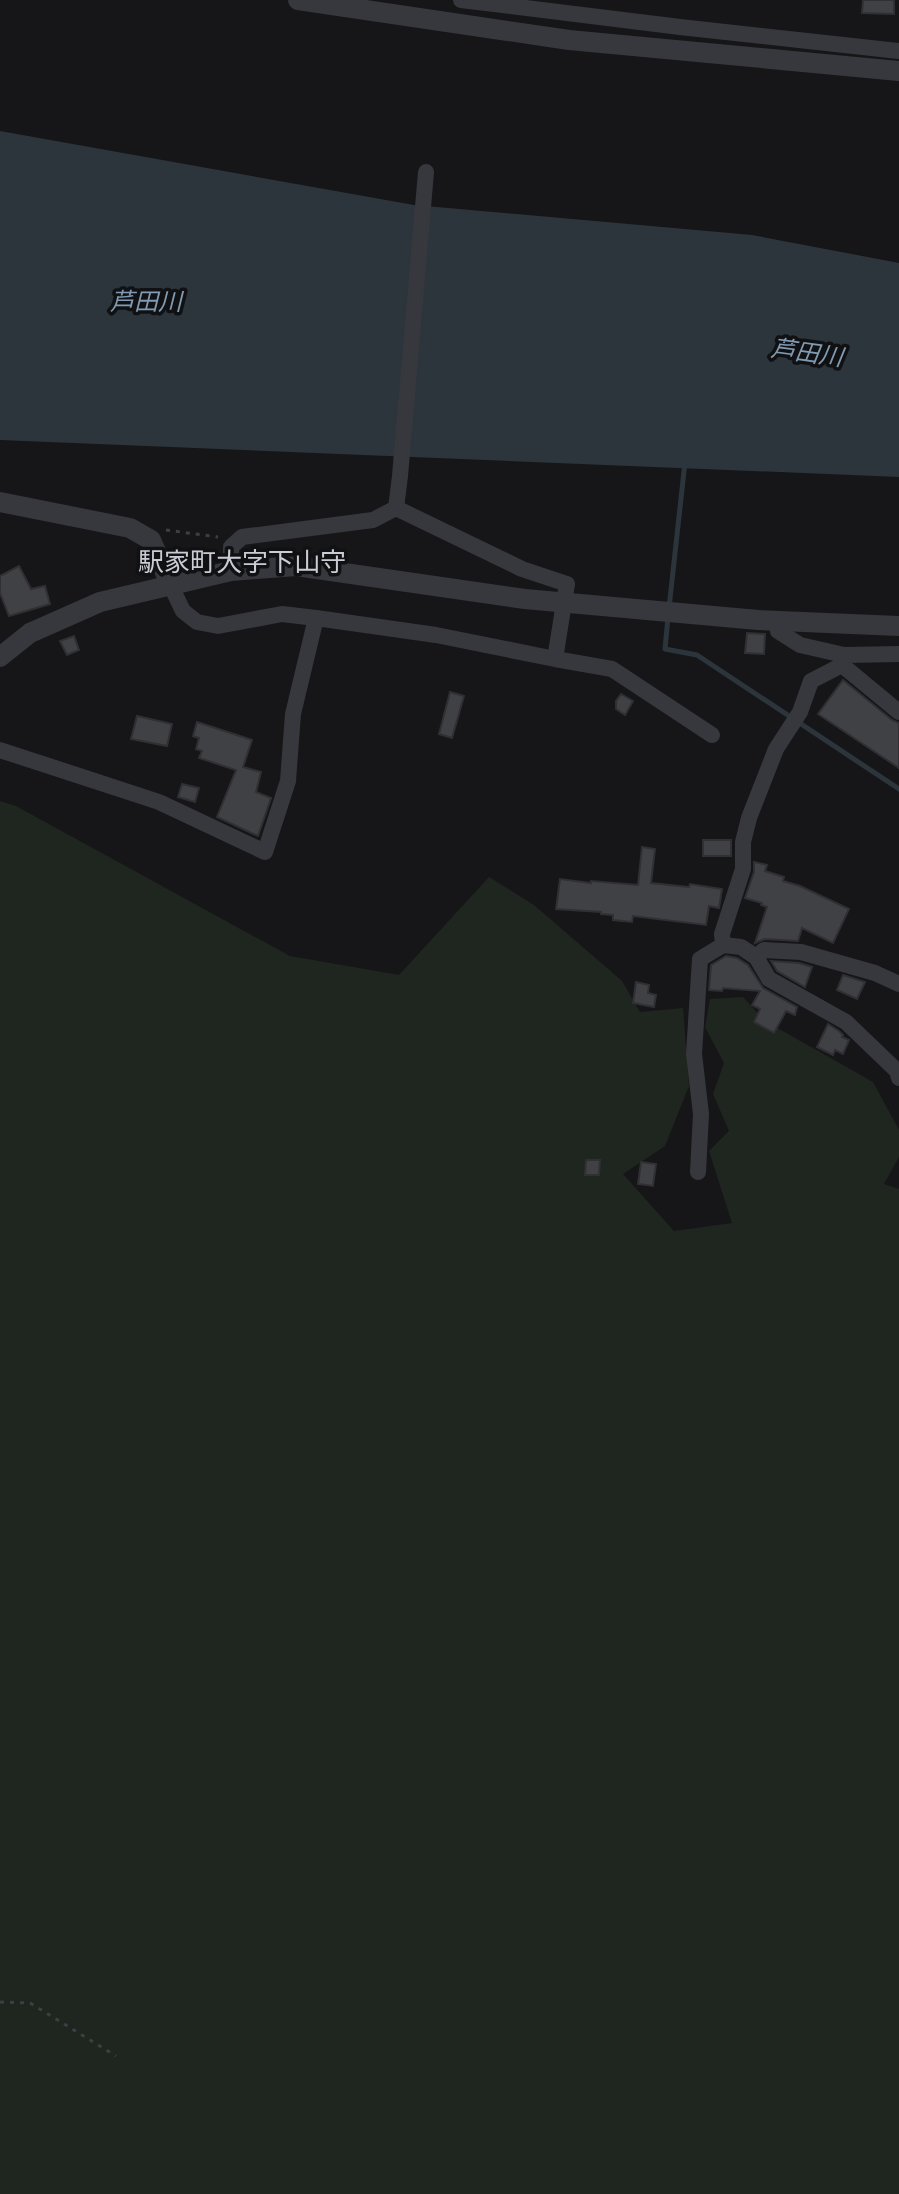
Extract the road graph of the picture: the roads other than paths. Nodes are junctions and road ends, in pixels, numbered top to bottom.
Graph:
1 (298, 0) edge
2 (461, 0) edge
3 (899, 51) edge
4 (899, 71) edge
5 (426, 172) dead end
6 (0, 502) edge
7 (396, 508) junction
8 (231, 571) junction
9 (171, 586) junction
10 (563, 603) junction
11 (316, 618) junction
12 (778, 621) junction
13 (899, 626) edge
14 (2, 654) edge
15 (899, 654) edge
16 (555, 659) junction
17 (843, 660) junction
18 (899, 712) edge
19 (712, 735) dead end
20 (0, 750) edge
21 (723, 945) junction
22 (756, 957) junction
23 (899, 984) edge
24 (899, 1078) edge
25 (698, 1172) dead end

1 - 4 street
2 - 3 street
5 - 7 street
6 - 9 street
7 - 8 street
7 - 10 street
8 - 9 street
8 - 10 street
9 - 11 street
9 - 14 street
10 - 12 street
10 - 16 street
11 - 16 street
11 - 20 street
12 - 13 street
12 - 17 street
15 - 17 street
16 - 19 street
17 - 18 street
17 - 21 street
21 - 22 street
21 - 25 street
22 - 23 street
22 - 24 street

